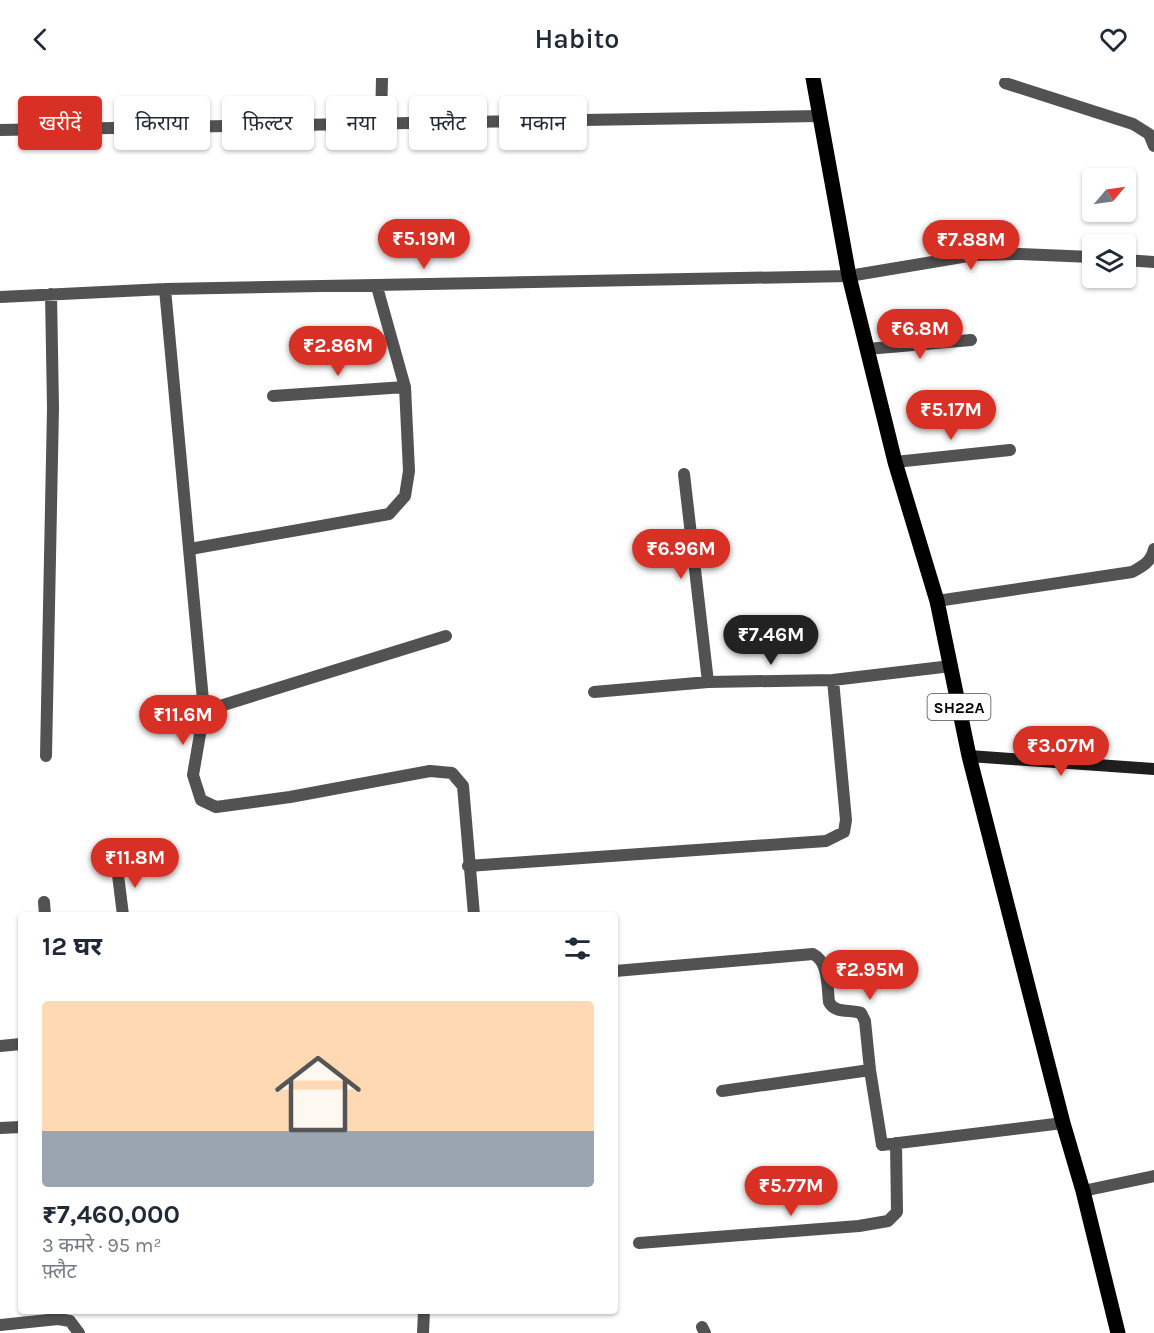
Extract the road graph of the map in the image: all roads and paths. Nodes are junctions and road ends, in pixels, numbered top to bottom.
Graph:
1 (381, 78) edge
2 (813, 78) edge
3 (1005, 83) dead end
4 (381, 96) edge
5 (819, 116) junction
6 (397, 123) edge
7 (326, 124) edge
8 (0, 130) edge
9 (1154, 146) edge
10 (1082, 257) edge
11 (1136, 261) edge
12 (1154, 262) edge
13 (849, 276) junction
14 (378, 286) junction
15 (165, 289) junction
16 (51, 294) junction
17 (0, 297) edge
18 (971, 340) dead end
19 (867, 349) junction
20 (405, 387) junction
21 (273, 396) dead end
22 (1010, 450) dead end
23 (895, 462) junction
24 (684, 474) dead end
25 (190, 549) junction
26 (1154, 549) edge
27 (937, 601) junction
28 (446, 636) dead end
29 (951, 666) junction
30 (833, 680) junction
31 (708, 682) junction
32 (594, 692) dead end
33 (204, 711) junction
34 (46, 756) dead end
35 (969, 756) junction
36 (1154, 769) edge
37 (468, 866) junction
38 (117, 867) dead end
39 (123, 912) edge
40 (474, 912) edge
41 (618, 971) edge
42 (18, 1044) edge
43 (0, 1046) edge
44 (870, 1070) junction
45 (722, 1091) dead end
46 (1063, 1123) junction
47 (18, 1127) edge
48 (0, 1128) edge
49 (896, 1143) junction
50 (1154, 1176) edge
51 (1083, 1191) junction
52 (639, 1244) dead end
53 (424, 1314) edge
54 (0, 1325) edge
55 (79, 1333) edge
56 (423, 1333) edge
57 (1118, 1333) edge

1 - 4 street
2 - 5 main road, SH22A
3 - 9 street
5 - 6 street
5 - 13 main road, SH22A
7 - 8 street
10 - 13 street
11 - 12 street
13 - 14 street
13 - 19 main road, SH22A
14 - 15 street
14 - 20 street
15 - 16 street
15 - 25 street
16 - 17 street
16 - 34 street
18 - 19 street
19 - 23 main road, SH22A
20 - 21 street
20 - 25 street
22 - 23 street
23 - 27 main road, SH22A
24 - 31 street
25 - 33 street
26 - 27 street
27 - 29 main road, SH22A
28 - 33 street
29 - 30 street
29 - 35 main road, SH22A
30 - 31 street
30 - 37 street
31 - 32 street
33 - 37 street
35 - 36 street
35 - 46 main road, SH22A
37 - 40 street
38 - 39 street
41 - 44 street
42 - 43 street
44 - 45 street
44 - 49 street
46 - 49 street
46 - 51 main road, SH22A
47 - 48 street
49 - 52 street
50 - 51 street
51 - 57 main road, SH22A
53 - 56 street
54 - 55 street

